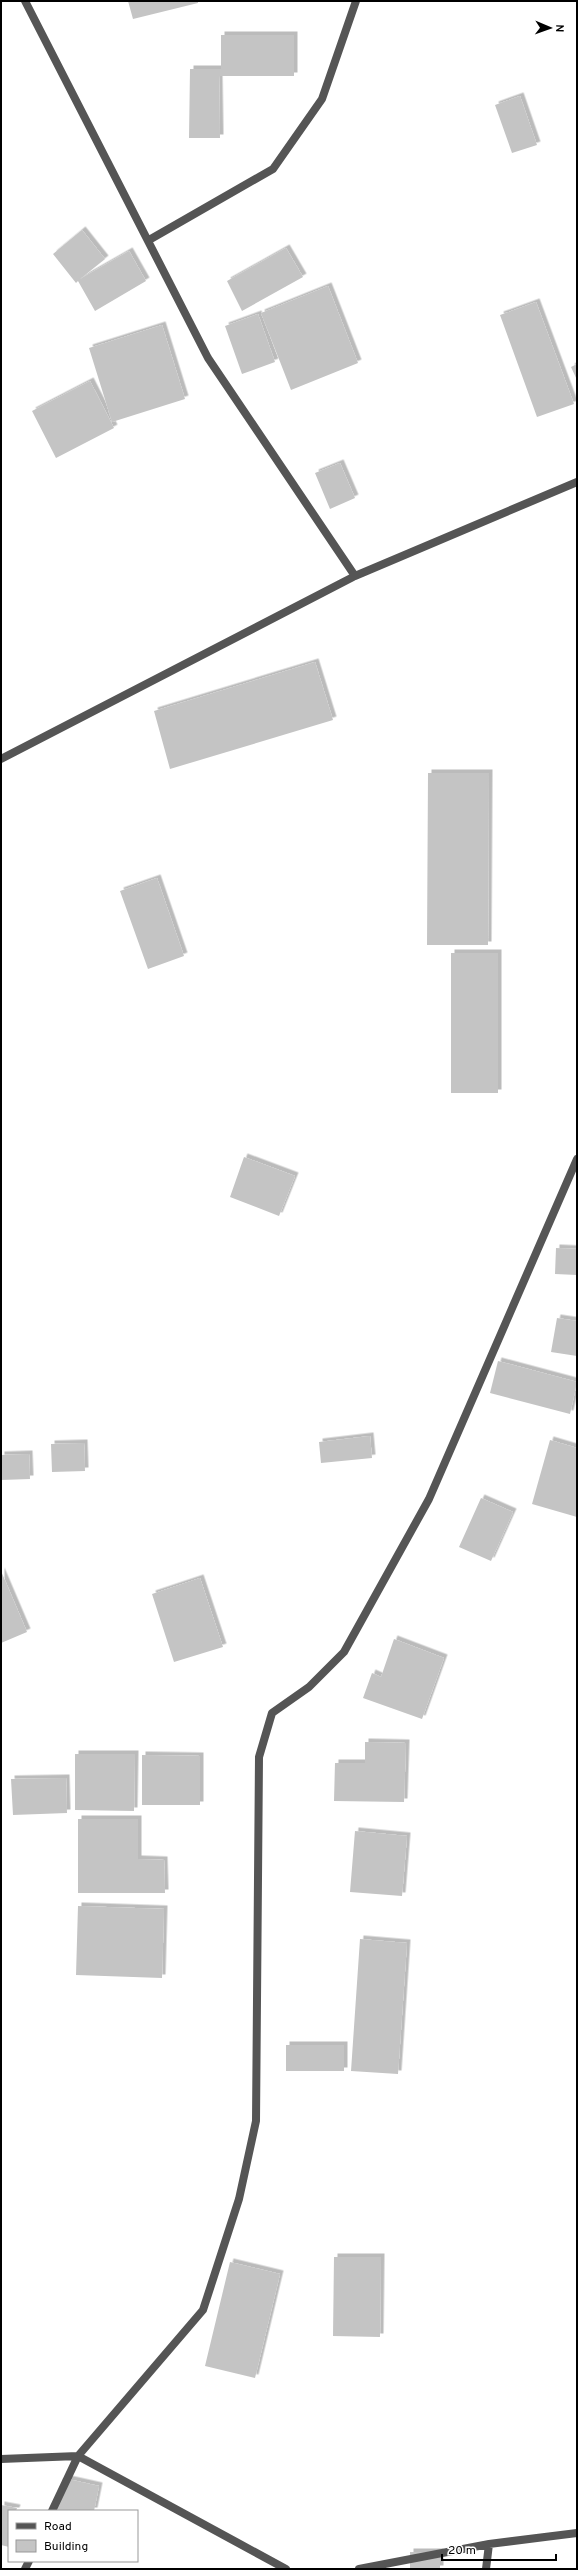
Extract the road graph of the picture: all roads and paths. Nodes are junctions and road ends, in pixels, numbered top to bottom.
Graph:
1 (25, 1) edge
2 (356, 1) edge
3 (149, 240) junction
4 (577, 482) edge
5 (355, 576) junction
6 (1, 759) edge
7 (577, 1159) edge
8 (78, 2456) junction
9 (1, 2459) edge
10 (52, 2510) edge
11 (577, 2532) edge
12 (489, 2544) junction
13 (286, 2569) edge
14 (359, 2569) edge
15 (486, 2569) edge

1 - 3 street
2 - 3 street
3 - 5 street
4 - 5 street
5 - 6 street
7 - 8 street
8 - 9 street
8 - 10 street
8 - 13 street
11 - 12 street
12 - 14 street
12 - 15 street

